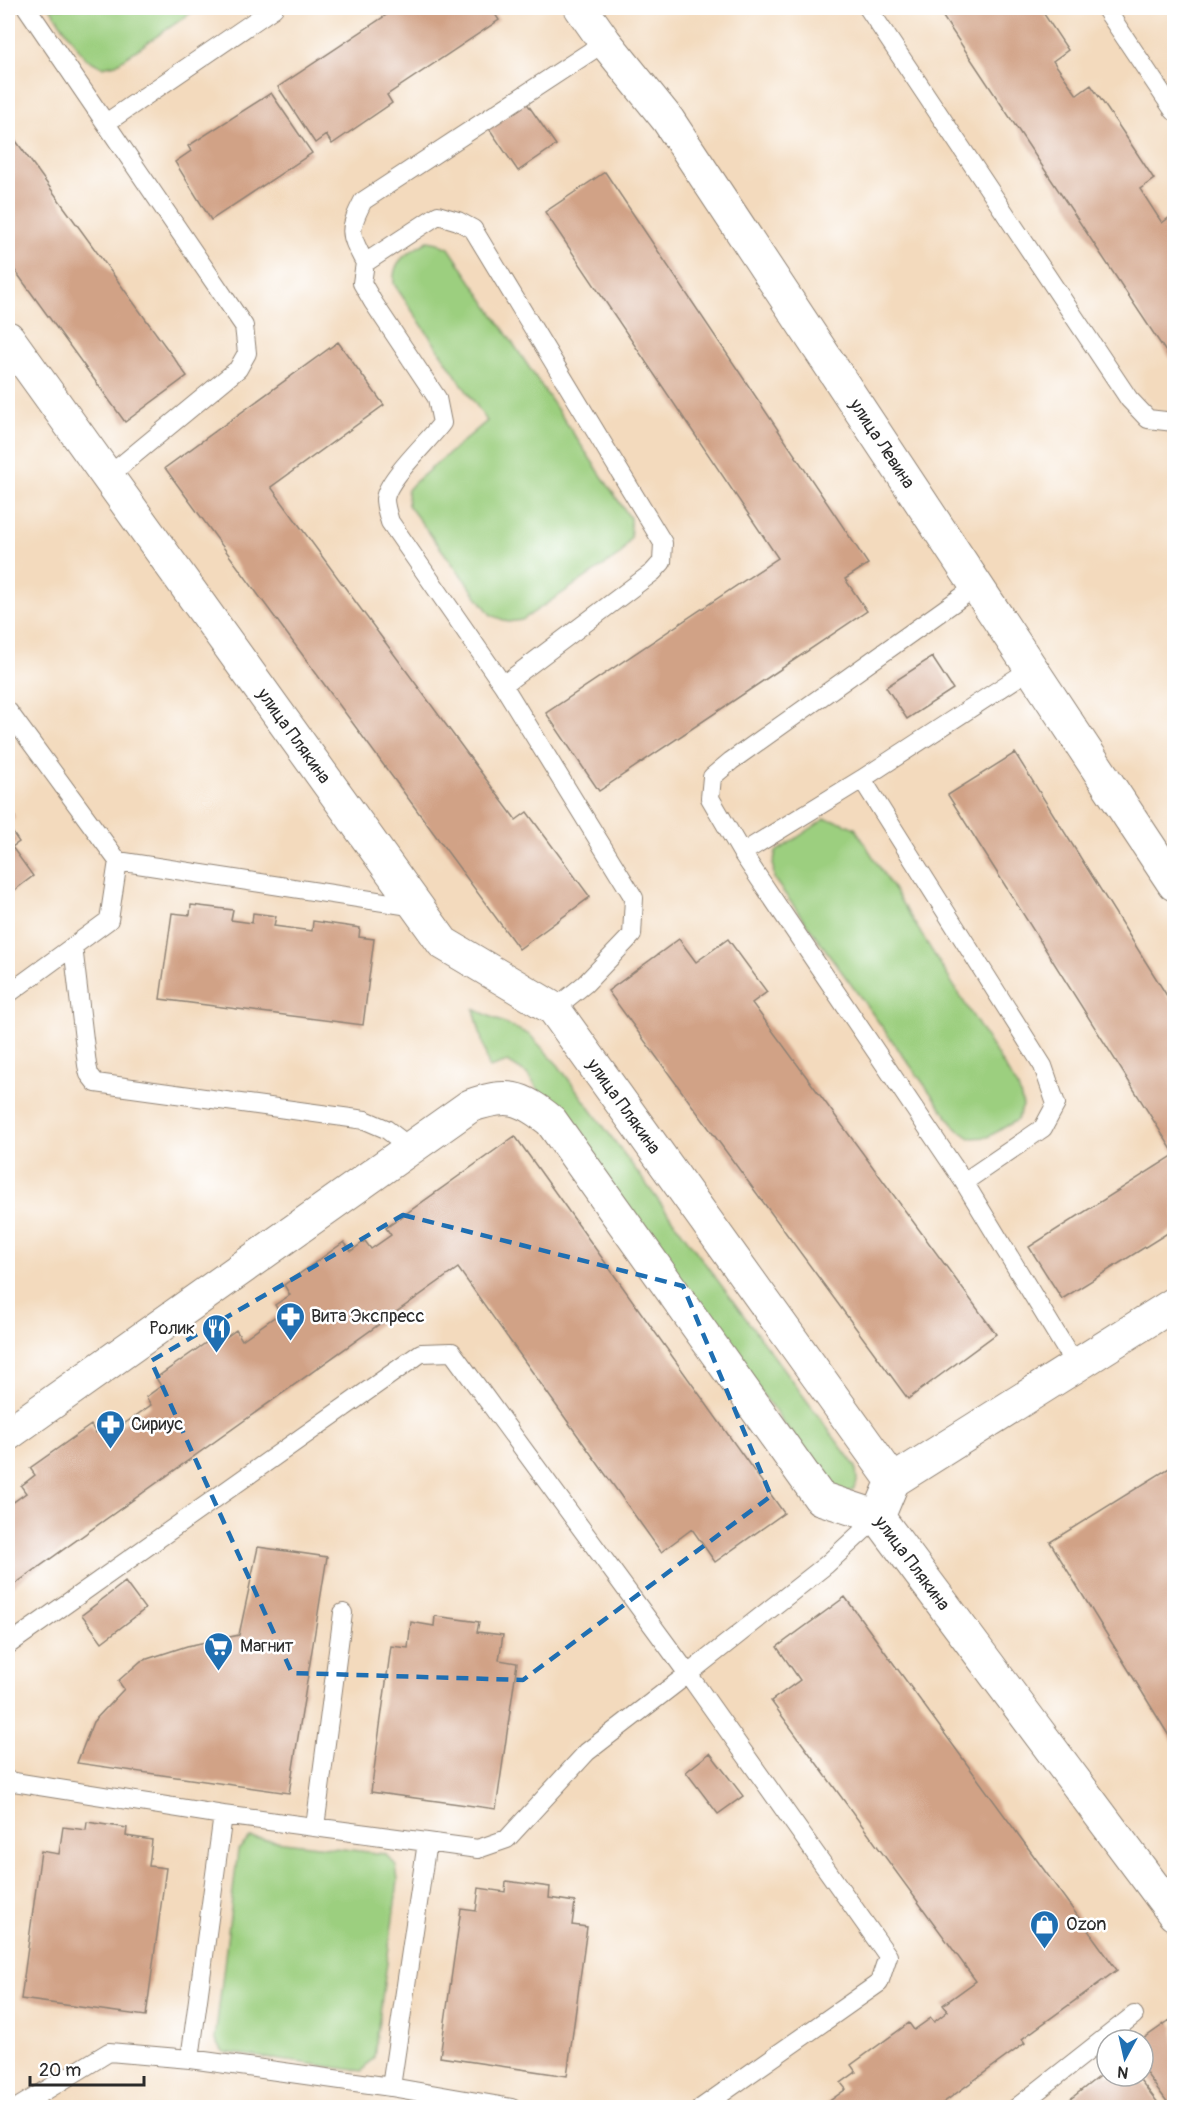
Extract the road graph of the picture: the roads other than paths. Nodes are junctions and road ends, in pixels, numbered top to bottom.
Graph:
1 (27, 8) edge
2 (274, 8) edge
3 (581, 8) edge
4 (868, 8) edge
5 (1105, 8) edge
6 (604, 42) junction
7 (1174, 111) edge
8 (106, 123) junction
9 (365, 263) junction
10 (8, 338) edge
11 (1174, 422) edge
12 (107, 477) junction
13 (977, 586) junction
14 (1032, 668) junction
15 (503, 685) junction
16 (8, 711) edge
17 (862, 779) junction
18 (742, 853) junction
19 (118, 861) junction
20 (1174, 884) edge
21 (416, 907) junction
22 (74, 946) junction
23 (8, 994) edge
24 (554, 1009) junction
25 (411, 1148) junction
26 (964, 1182) junction
27 (1174, 1304) edge
28 (1076, 1366) junction
29 (8, 1434) edge
30 (893, 1481) junction
31 (878, 1517) junction
32 (343, 1613) dead end
33 (8, 1645) edge
34 (688, 1674) junction
35 (8, 1781) edge
36 (223, 1815) junction
37 (315, 1827) junction
38 (427, 1842) junction
39 (1174, 1914) edge
40 (1134, 2014) dead end
41 (190, 2059) junction
42 (391, 2087) junction
43 (17, 2108) edge
44 (512, 2108) edge
45 (701, 2108) edge
46 (1016, 2108) edge

1 - 8 lane
2 - 8 lane
3 - 6 street, улица Левина
4 - 11 lane
5 - 7 lane
6 - 9 lane
6 - 13 street, улица Левина
8 - 12 lane
9 - 15 lane
9 - 15 lane
10 - 12 street, улица Плякина
12 - 21 street, улица Плякина
13 - 14 street, улица Левина
13 - 18 lane
14 - 17 lane
14 - 20 street, улица Левина
15 - 24 lane
16 - 19 lane
17 - 18 lane
17 - 26 lane
18 - 26 lane
19 - 21 lane
19 - 22 lane
21 - 24 street, улица Плякина
22 - 23 lane
22 - 25 lane
24 - 30 street, улица Плякина
25 - 29 street
25 - 31 street
26 - 28 lane
27 - 28 street
28 - 30 street
30 - 31 street, улица Плякина
31 - 34 lane
31 - 39 street, улица Плякина
32 - 37 lane
33 - 34 lane
34 - 38 lane
34 - 45 lane
35 - 36 lane
36 - 37 lane
36 - 41 lane
37 - 38 lane
38 - 42 lane
40 - 46 lane
41 - 42 lane
41 - 43 lane
42 - 44 lane

